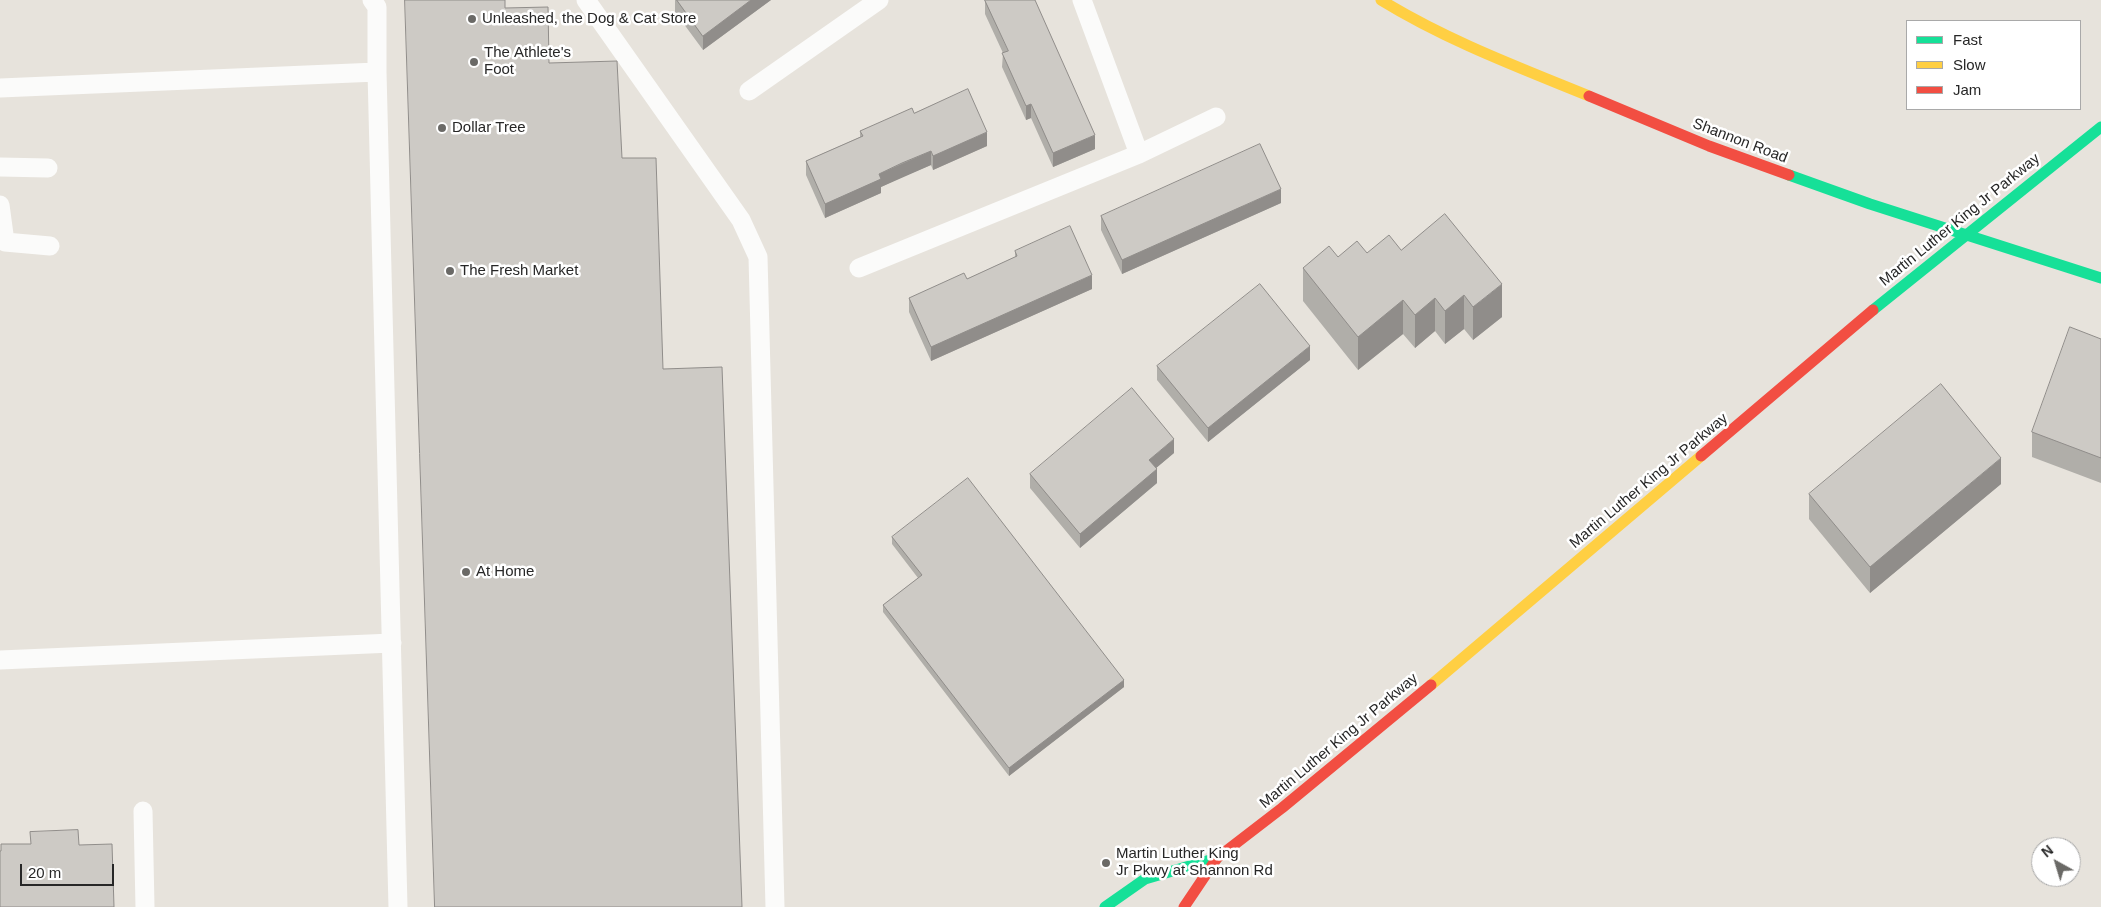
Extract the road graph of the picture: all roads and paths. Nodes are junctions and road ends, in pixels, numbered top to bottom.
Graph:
1 (372, 0) edge
2 (586, 0) edge
3 (879, 0) edge
4 (1082, 0) edge
5 (1380, 0) edge
6 (1401, 5) edge
7 (377, 72) junction
8 (0, 88) edge
9 (749, 91) dead end
10 (1216, 117) dead end
11 (2101, 127) edge
12 (1139, 154) junction
13 (0, 167) edge
14 (48, 168) dead end
15 (0, 205) edge
16 (1963, 235) junction
17 (2, 244) edge
18 (50, 246) dead end
19 (859, 268) dead end
20 (2101, 278) edge
21 (392, 643) junction
22 (0, 660) edge
23 (143, 811) dead end
24 (1217, 858) junction
25 (145, 907) edge
26 (398, 907) edge
27 (775, 907) edge
28 (1105, 907) edge
29 (1184, 907) edge

1 - 7 lane
2 - 27 lane
3 - 9 lane
4 - 12 lane
5 - 6 main road, Shannon Road
6 - 16 main road, Shannon Road
7 - 8 lane
7 - 21 lane
10 - 12 lane
11 - 16 main road, Martin Luther King Jr Parkway
12 - 19 lane
13 - 14 lane
15 - 17 lane
16 - 20 main road, Shannon Road
16 - 24 main road, Martin Luther King Jr Parkway
17 - 18 lane
21 - 22 lane
21 - 26 lane
23 - 25 lane
24 - 28 main road, Martin Luther King Jr Parkway
24 - 29 main road, Martin Luther King Jr Parkway

